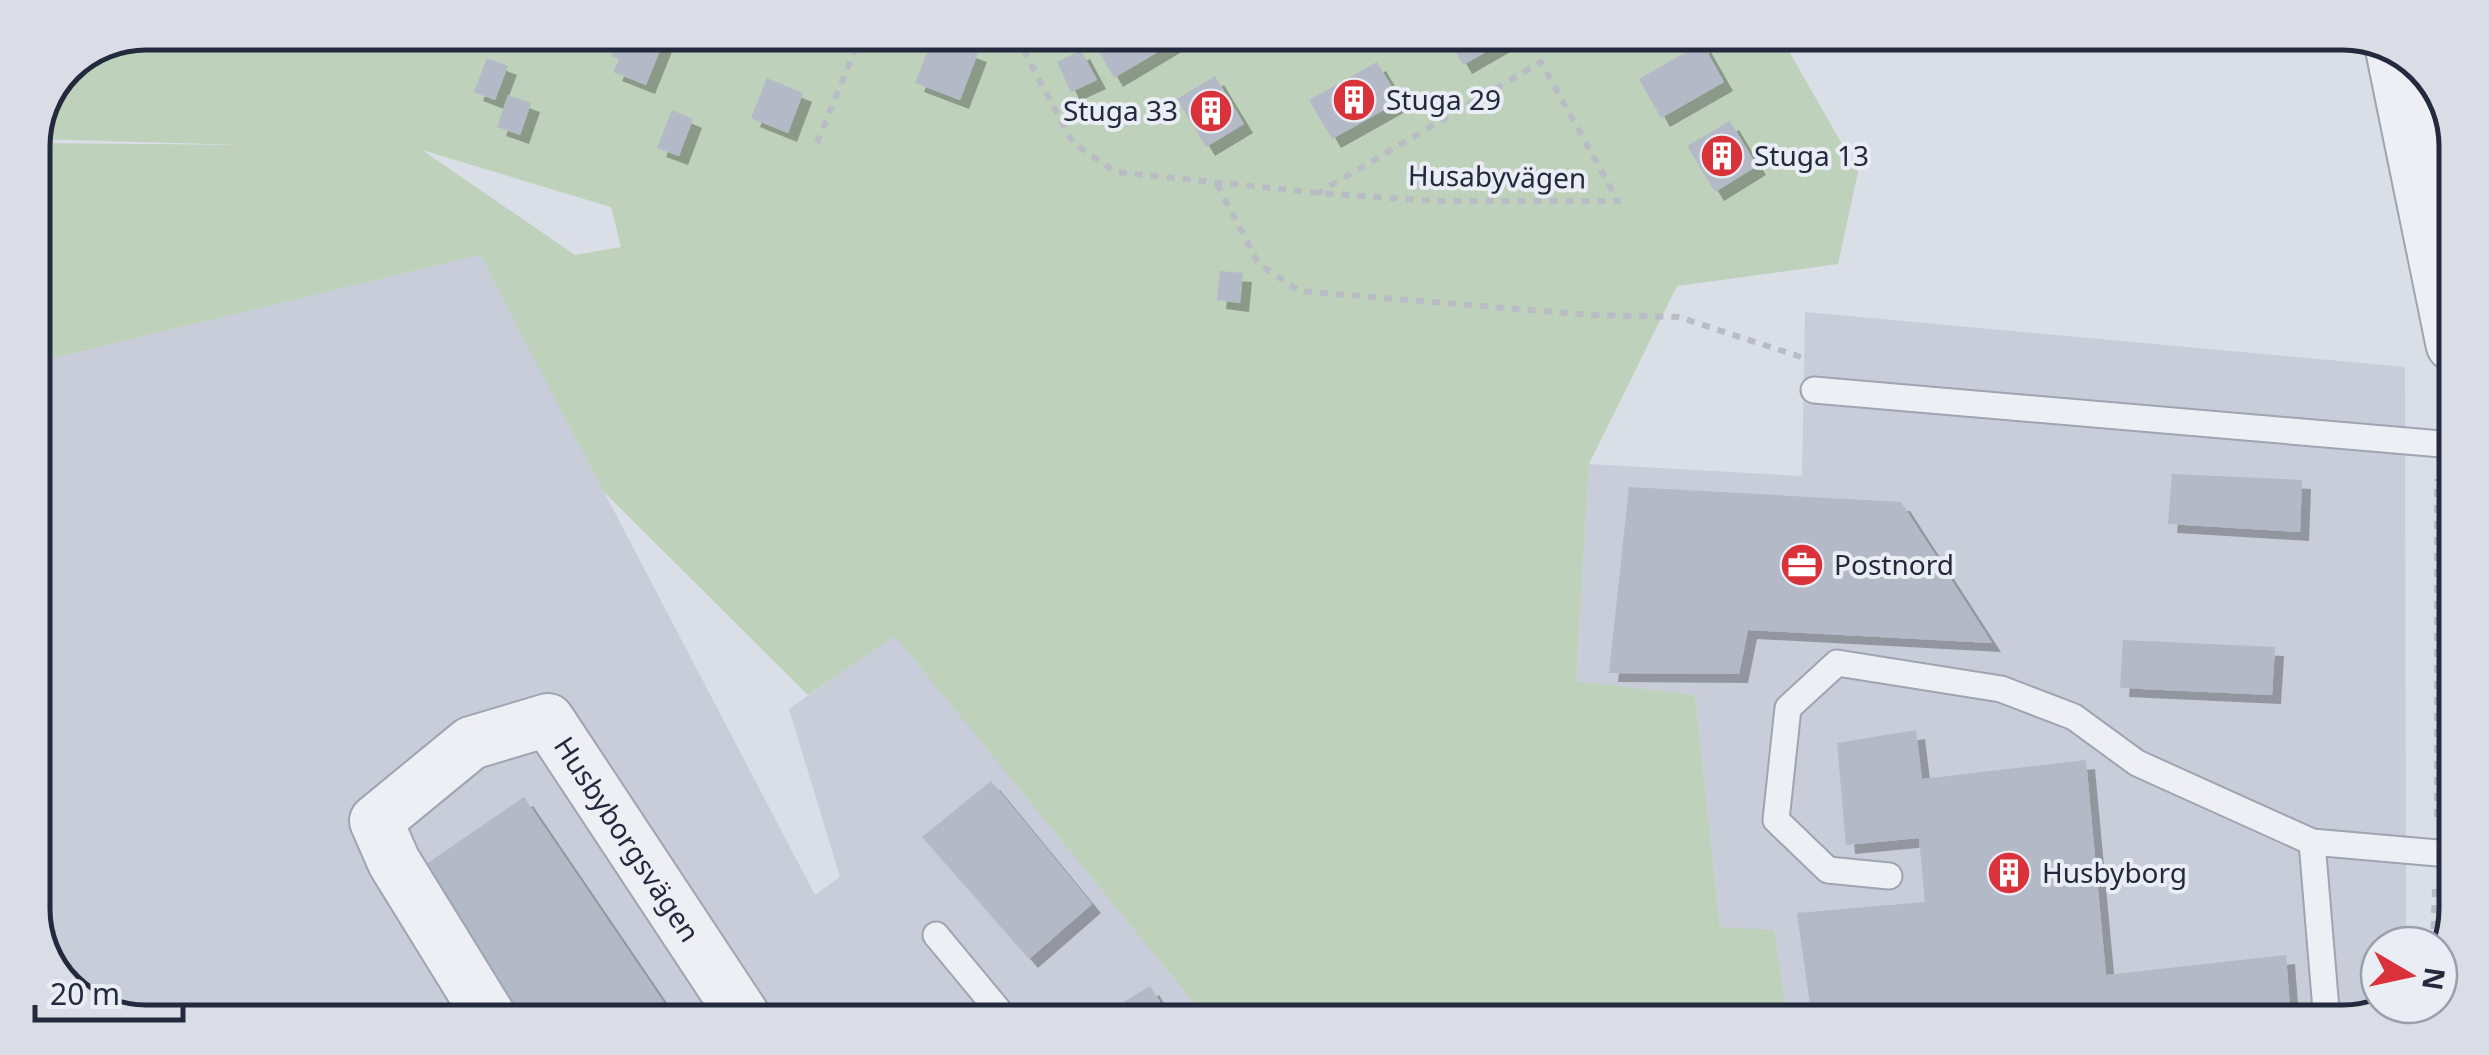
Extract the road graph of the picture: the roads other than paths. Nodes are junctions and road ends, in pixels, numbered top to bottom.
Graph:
1 (2398, 68) edge
2 (2439, 270) edge
3 (1814, 390) dead end
4 (2439, 443) edge
5 (2312, 842) junction
6 (2439, 853) edge
7 (1888, 876) dead end
8 (936, 935) dead end
9 (482, 1005) edge
10 (737, 1005) edge
11 (993, 1005) edge
12 (2326, 1005) edge

1 - 2 street
3 - 4 lane
5 - 6 lane
5 - 7 lane
5 - 12 lane
8 - 11 lane
9 - 10 street, Husbyborgsvägen

